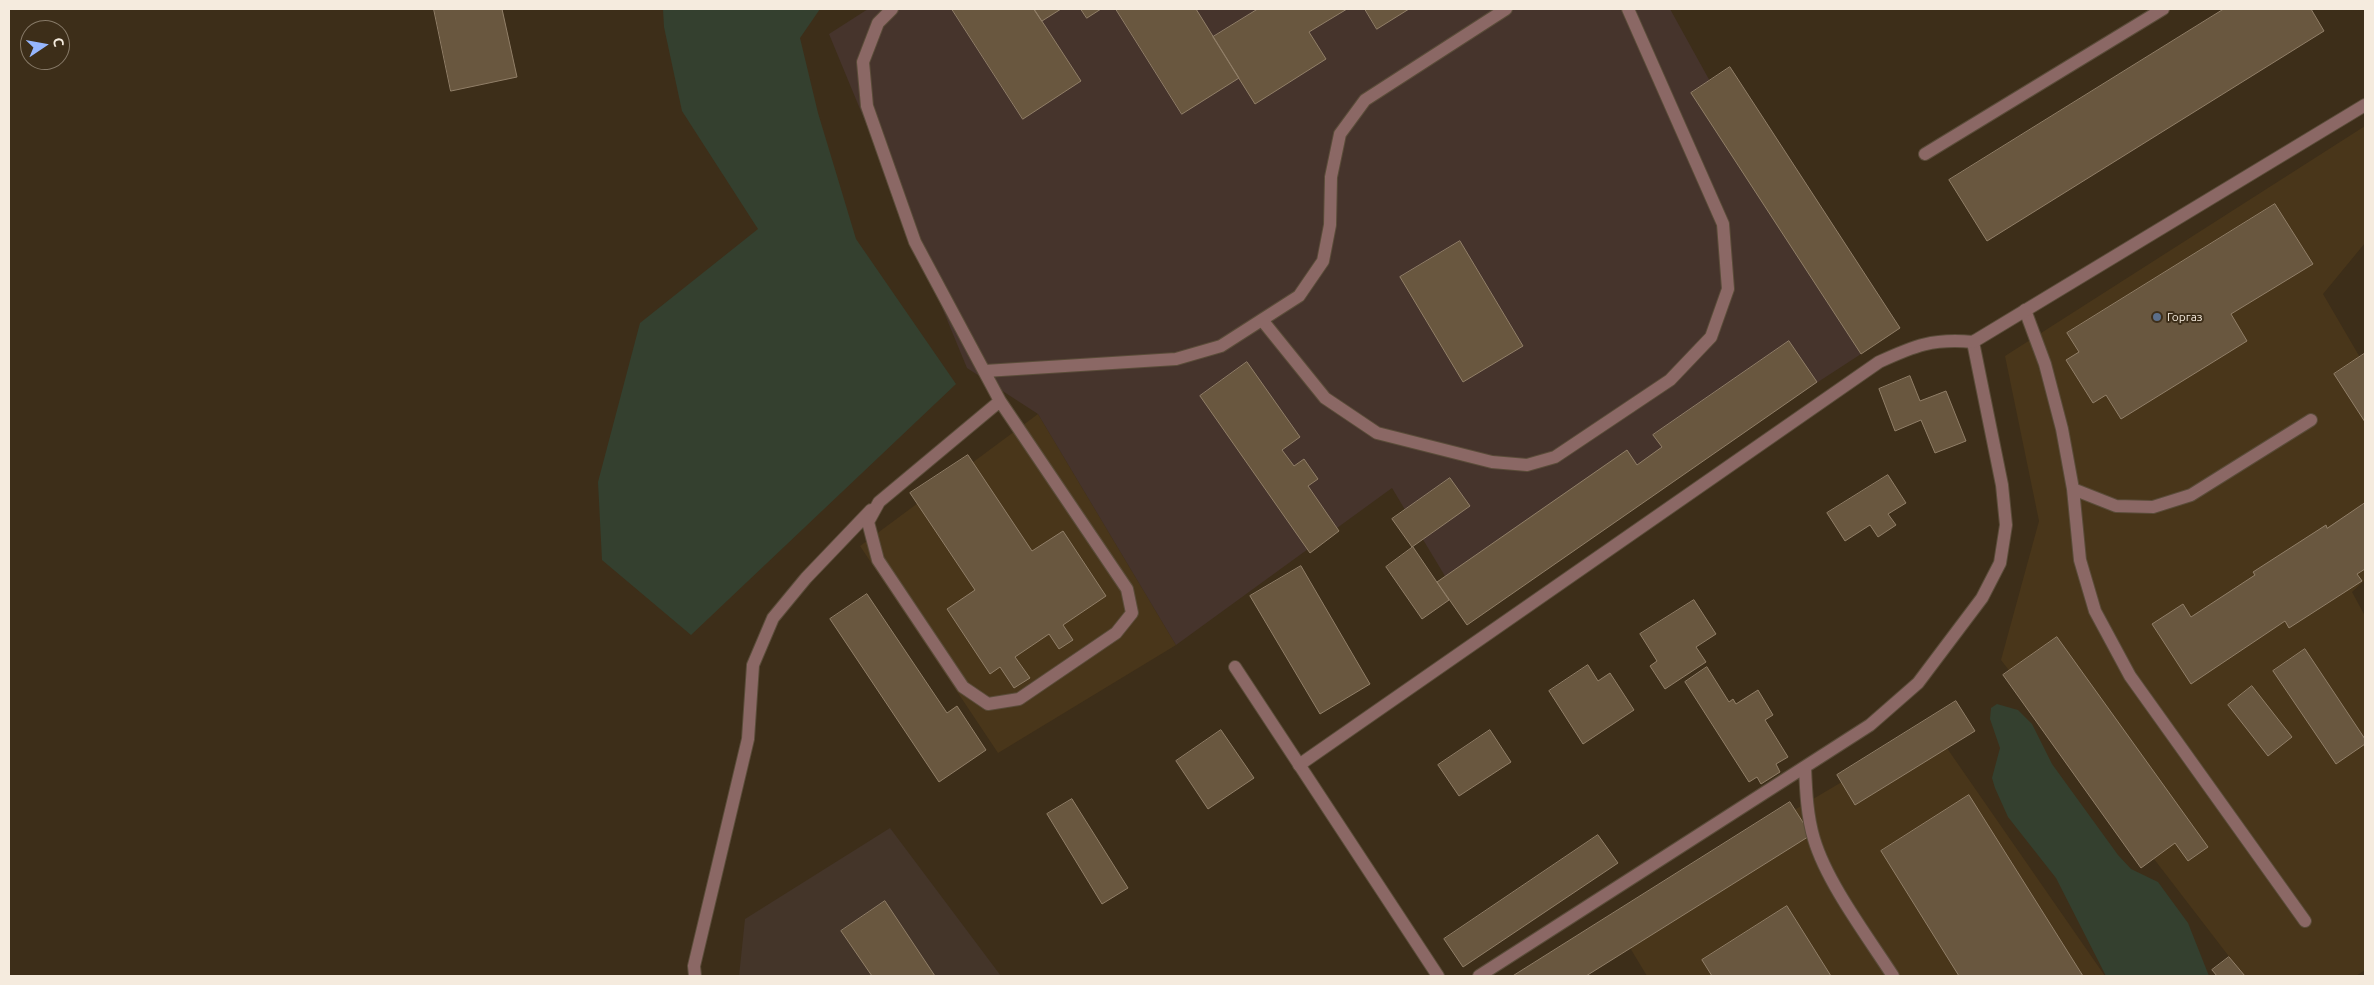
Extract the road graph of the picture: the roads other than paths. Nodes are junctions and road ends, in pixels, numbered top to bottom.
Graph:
1 (892, 9) edge
2 (1506, 9) edge
3 (1628, 9) edge
4 (2163, 9) edge
5 (2365, 105) edge
6 (1925, 154) dead end
7 (2025, 310) junction
8 (1262, 320) junction
9 (1973, 342) junction
10 (984, 371) junction
11 (1000, 400) junction
12 (2311, 420) dead end
13 (2073, 489) junction
14 (879, 502) junction
15 (1235, 667) dead end
16 (1299, 765) junction
17 (1805, 767) junction
18 (2305, 921) dead end
19 (695, 976) edge
20 (1438, 976) edge
21 (1479, 976) edge
22 (1893, 976) edge

1 - 10 street
2 - 8 street
3 - 8 street
4 - 6 street
5 - 7 street
7 - 9 street
7 - 13 street
8 - 10 street
9 - 16 street
9 - 17 street
10 - 11 street
11 - 14 street
11 - 14 street
12 - 13 street
13 - 18 street
14 - 19 street
15 - 16 street
16 - 20 street
17 - 21 street
17 - 22 street

